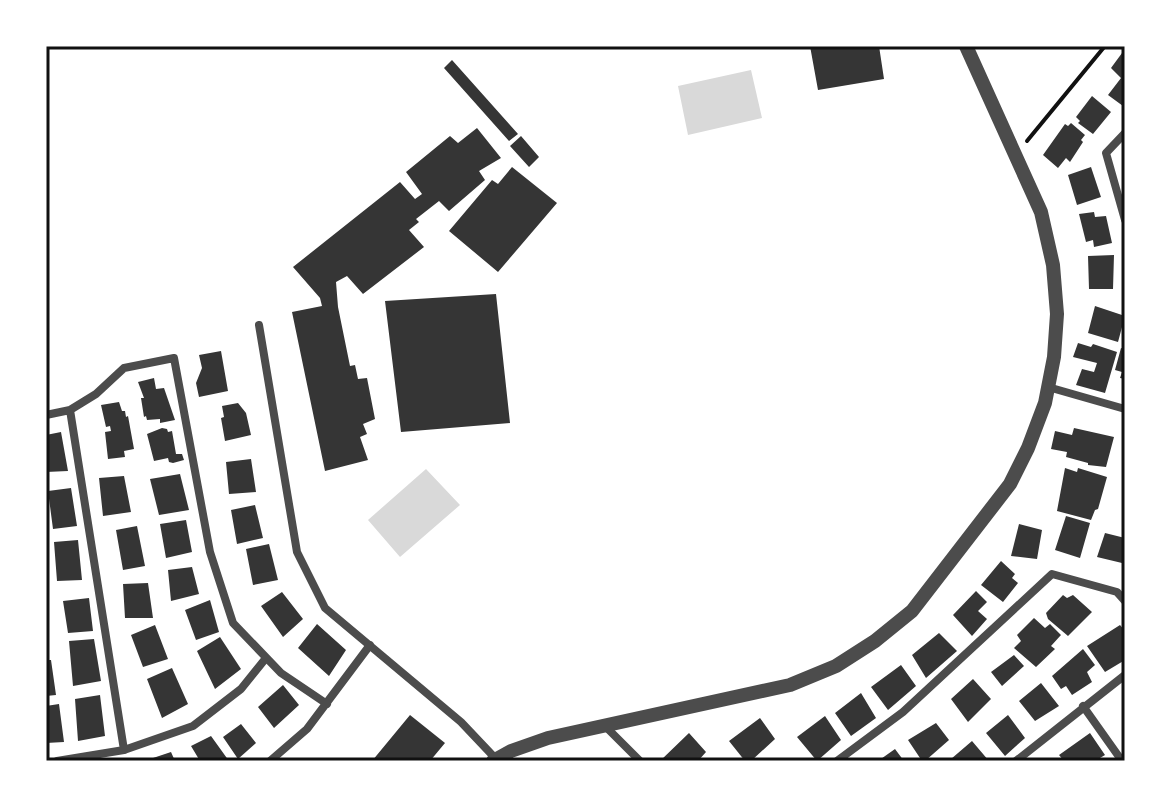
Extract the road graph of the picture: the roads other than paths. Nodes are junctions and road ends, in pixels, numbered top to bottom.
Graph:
1 (966, 46) edge
2 (1125, 133) edge
3 (1125, 220) edge
4 (259, 325) dead end
5 (1048, 387) junction
6 (1125, 409) edge
7 (70, 410) junction
8 (46, 415) edge
9 (1125, 601) edge
10 (370, 645) junction
11 (266, 658) junction
12 (1125, 675) edge
13 (327, 704) junction
14 (1083, 706) junction
15 (604, 725) junction
16 (124, 750) junction
17 (494, 760) edge
18 (57, 761) edge
19 (270, 761) edge
20 (640, 761) edge
21 (837, 761) edge
22 (1016, 761) edge
23 (1122, 761) edge

1 - 5 street
2 - 3 street
4 - 10 street
5 - 6 street
5 - 15 street
7 - 8 street
7 - 11 street
7 - 16 street
9 - 21 street
10 - 13 street
10 - 17 street
11 - 13 street
11 - 16 street
12 - 14 street
13 - 19 street
14 - 22 street
14 - 23 street
15 - 17 street
15 - 20 street
16 - 18 street

